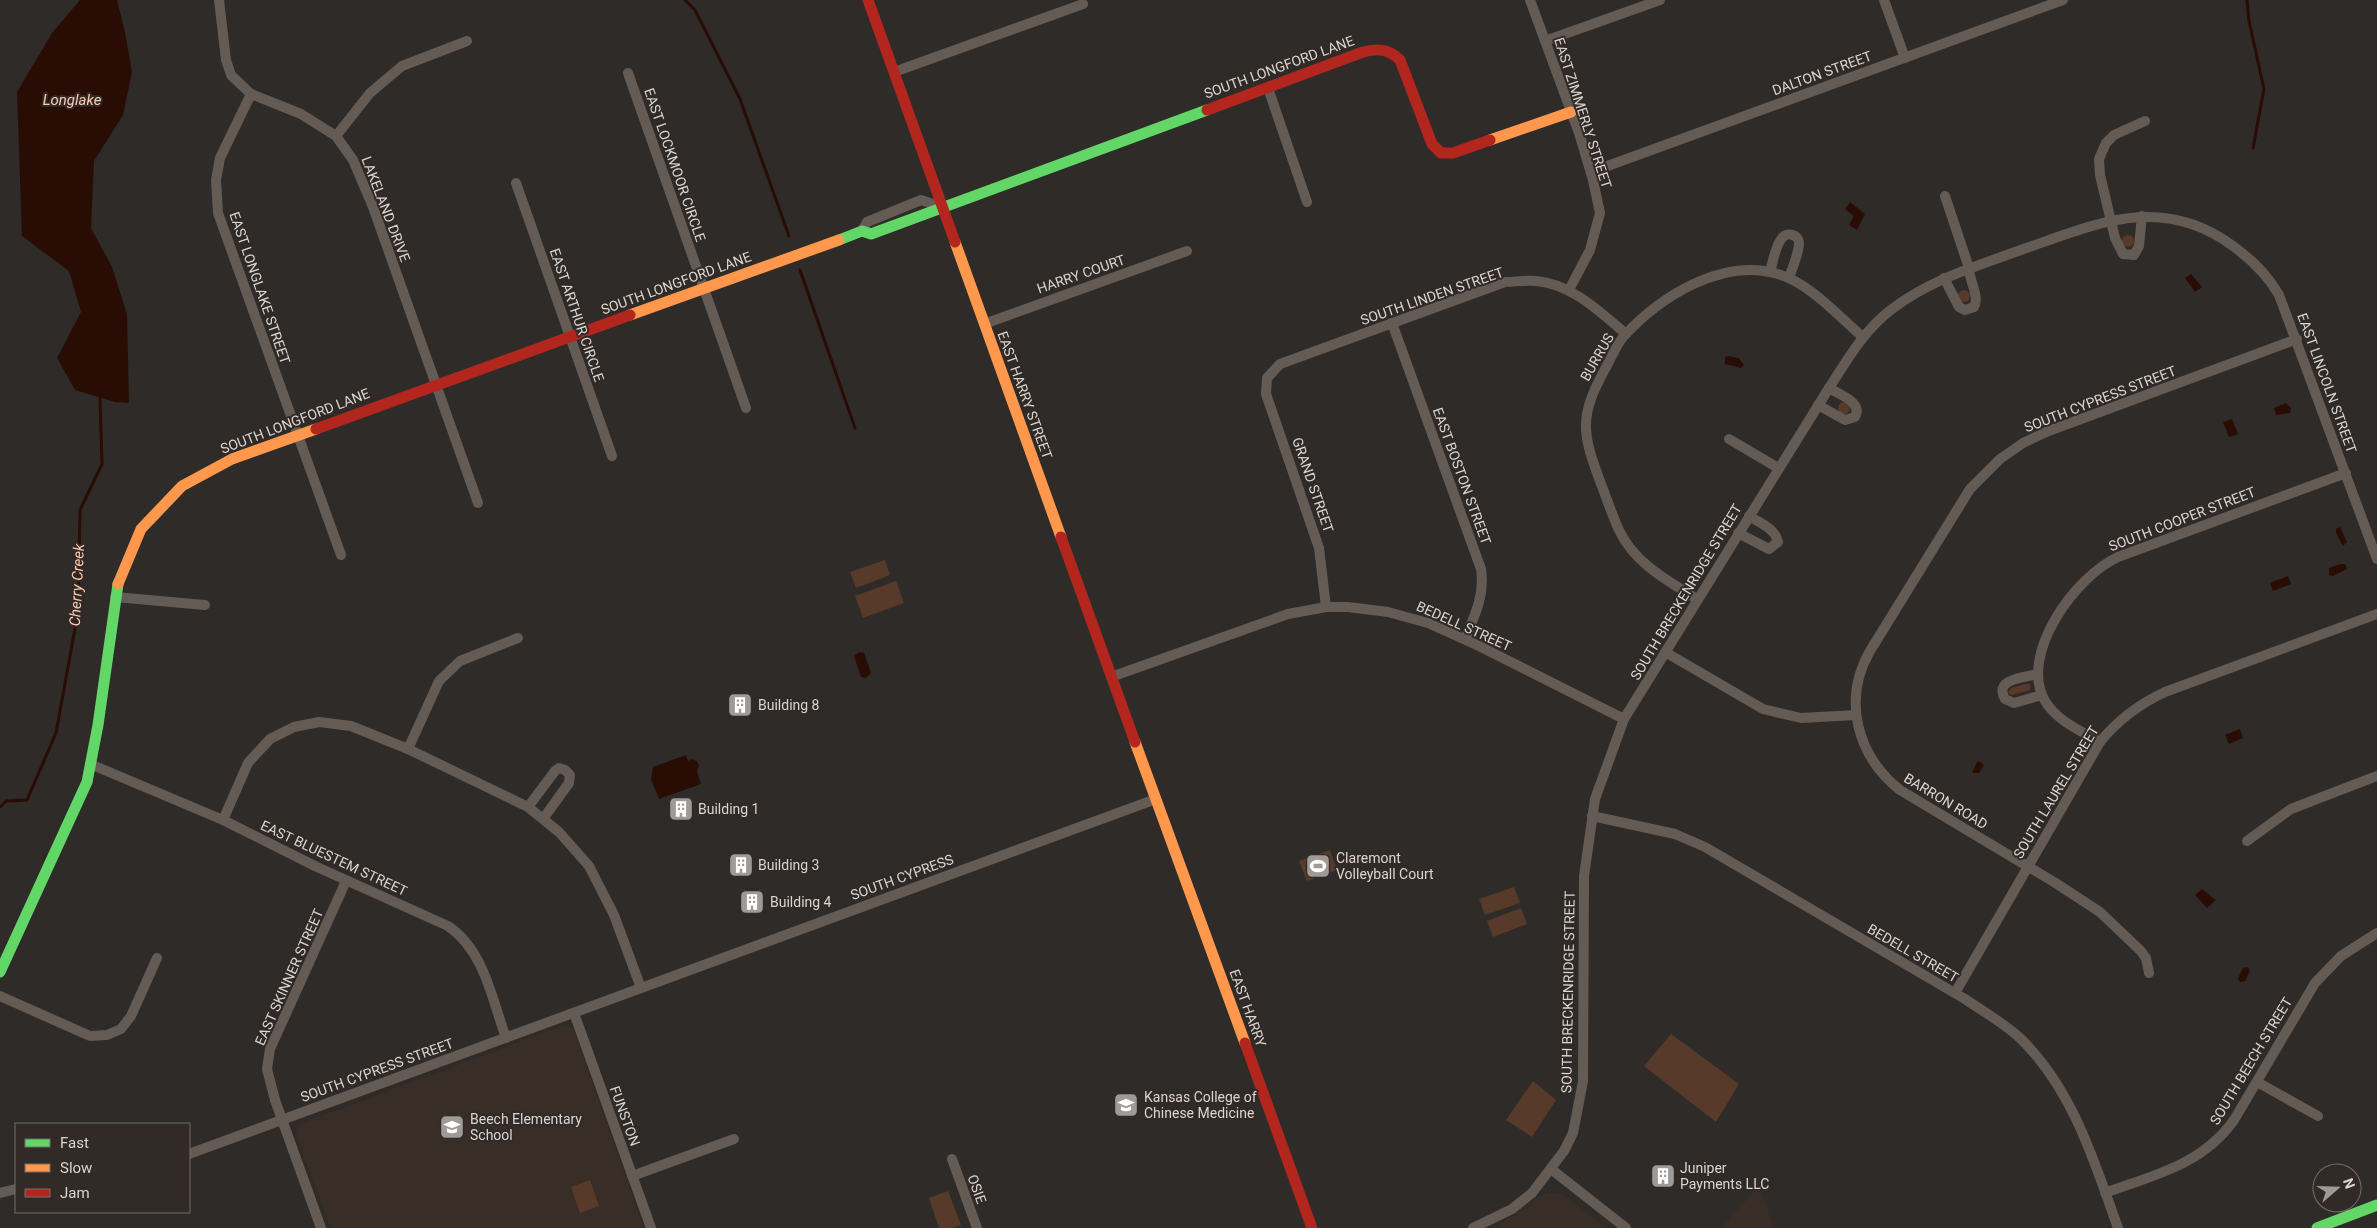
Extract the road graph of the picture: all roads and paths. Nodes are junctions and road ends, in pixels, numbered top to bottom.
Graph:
1 (219, 0) edge
2 (868, 0) edge
3 (1530, 0) edge
4 (1660, 0) edge
5 (1884, 0) edge
6 (2062, 0) edge
7 (1083, 4) dead end
8 (2036, 4) edge
9 (467, 41) dead end
10 (1545, 41) junction
11 (1905, 58) junction
12 (894, 72) junction
13 (628, 73) dead end
14 (1268, 88) junction
15 (251, 94) junction
16 (1571, 112) junction
17 (2145, 121) dead end
18 (336, 136) junction
19 (1591, 172) junction
20 (516, 184) dead end
21 (1945, 196) dead end
22 (1307, 202) dead end
23 (942, 207) junction
24 (2142, 216) junction
25 (2110, 219) junction
26 (2221, 237) joint
27 (1188, 251) dead end
28 (1969, 268) junction
29 (1770, 272) junction
30 (1789, 278) junction
31 (1944, 278) junction
32 (704, 288) junction
33 (1569, 290) junction
34 (1392, 323) junction
35 (984, 324) junction
36 (1626, 334) junction
37 (1862, 336) junction
38 (570, 337) junction
39 (2297, 339) junction
40 (1269, 375) joint
41 (436, 385) junction
42 (1829, 388) junction
43 (1818, 405) junction
44 (746, 408) dead end
45 (298, 435) junction
46 (1728, 439) dead end
47 (612, 456) dead end
48 (1778, 468) junction
49 (2346, 473) junction
50 (478, 503) dead end
51 (1748, 516) junction
52 (1738, 533) junction
53 (341, 555) dead end
54 (2377, 559) edge
55 (115, 597) junction
56 (1697, 599) junction
57 (205, 605) dead end
58 (1326, 607) junction
59 (2377, 614) edge
60 (518, 638) dead end
61 (1466, 639) junction
62 (1665, 652) junction
63 (2038, 674) junction
64 (1111, 677) junction
65 (2042, 695) junction
66 (1856, 715) junction
67 (1624, 720) junction
68 (2100, 742) junction
69 (408, 749) junction
70 (90, 764) junction
71 (2377, 776) edge
72 (1156, 799) junction
73 (528, 806) junction
74 (1592, 816) junction
75 (543, 819) junction
76 (223, 820) junction
77 (2247, 841) dead end
78 (2028, 866) junction
79 (346, 880) junction
80 (2377, 933) edge
81 (157, 958) dead end
82 (0, 972) edge
83 (2150, 973) dead end
84 (642, 988) junction
85 (1954, 994) junction
86 (0, 996) edge
87 (574, 1013) junction
88 (506, 1038) junction
89 (2257, 1082) junction
90 (2318, 1116) dead end
91 (282, 1120) junction
92 (734, 1139) dead end
93 (190, 1154) edge
94 (952, 1159) dead end
95 (1551, 1170) junction
96 (632, 1176) junction
97 (15, 1189) edge
98 (2105, 1193) junction
99 (0, 1194) edge
100 (2377, 1205) edge
101 (321, 1228) edge
102 (651, 1228) edge
103 (977, 1228) edge
104 (1312, 1228) edge
105 (1473, 1228) edge
106 (1626, 1228) edge
107 (2118, 1228) edge
108 (2317, 1228) edge

1 - 15 street
2 - 12 street, EAST HARRY STREET
3 - 10 street, EAST ZIMMERLY STREET
4 - 10 street
5 - 11 street
6 - 8 street, DALTON STREET
7 - 12 street
8 - 11 street, DALTON STREET
9 - 18 street
10 - 16 street, EAST ZIMMERLY STREET
11 - 19 street, DALTON STREET
12 - 23 street, EAST HARRY STREET
13 - 32 street, EAST LOCKMOOR CIRCLE
14 - 16 street, SOUTH LONGFORD LANE
14 - 22 street
14 - 23 street, SOUTH LONGFORD LANE
15 - 18 street, LAKELAND DRIVE
15 - 45 street, EAST LONGLAKE STREET
16 - 19 street, EAST ZIMMERLY STREET
17 - 25 street
18 - 41 street, LAKELAND DRIVE
19 - 33 street, EAST ZIMMERLY STREET
20 - 38 street, EAST ARTHUR CIRCLE
21 - 28 street
23 - 32 street, SOUTH LONGFORD LANE
23 - 35 street, EAST HARRY STREET
24 - 25 street, SOUTH BRECKENRIDGE STREET
24 - 25 street
24 - 26 street, SOUTH BRECKENRIDGE STREET
25 - 28 street, SOUTH BRECKENRIDGE STREET
26 - 39 street, EAST LINCOLN STREET
27 - 35 street, HARRY COURT
28 - 31 street, SOUTH BRECKENRIDGE STREET
28 - 31 street
29 - 30 street, BURRUS
29 - 30 street
29 - 36 street, BURRUS
30 - 37 street, BURRUS
31 - 37 street, SOUTH BRECKENRIDGE STREET
32 - 38 street, SOUTH LONGFORD LANE
32 - 44 street, EAST LOCKMOOR CIRCLE
33 - 34 street, SOUTH LINDEN STREET
33 - 36 street, SOUTH LINDEN STREET
34 - 40 street, SOUTH LINDEN STREET
34 - 61 street, EAST BOSTON STREET
35 - 64 street, EAST HARRY STREET
36 - 56 street, BURRUS
37 - 42 street, SOUTH BRECKENRIDGE STREET
38 - 41 street, SOUTH LONGFORD LANE
38 - 47 street, EAST ARTHUR CIRCLE
39 - 49 street, EAST LINCOLN STREET
39 - 66 street, SOUTH CYPRESS STREET
40 - 58 street, GRAND STREET
41 - 45 street, SOUTH LONGFORD LANE
41 - 50 street, LAKELAND DRIVE
42 - 43 street, SOUTH BRECKENRIDGE STREET
42 - 43 street
43 - 48 street, SOUTH BRECKENRIDGE STREET
45 - 53 street, EAST LONGLAKE STREET
45 - 55 street, SOUTH LONGFORD LANE
46 - 48 street
48 - 51 street, SOUTH BRECKENRIDGE STREET
49 - 54 street, EAST LINCOLN STREET
49 - 63 street, SOUTH COOPER STREET
51 - 52 street, SOUTH BRECKENRIDGE STREET
51 - 52 street
52 - 56 street, SOUTH BRECKENRIDGE STREET
55 - 57 street
55 - 70 street, SOUTH LONGFORD LANE
56 - 62 street, SOUTH BRECKENRIDGE STREET
58 - 61 street, BEDELL STREET
58 - 64 street, BEDELL STREET
59 - 68 street, SOUTH LAUREL STREET
60 - 69 street
61 - 67 street, BEDELL STREET
62 - 66 street
62 - 67 street, SOUTH BRECKENRIDGE STREET
63 - 65 street, SOUTH COOPER STREET
63 - 65 street
64 - 72 street, EAST HARRY STREET
65 - 68 street, SOUTH COOPER STREET
66 - 78 street, BARRON ROAD
67 - 74 street, SOUTH BRECKENRIDGE STREET
68 - 78 street, SOUTH LAUREL STREET
69 - 73 street
69 - 76 street
70 - 76 street, EAST BLUESTEM STREET
70 - 82 street, SOUTH LONGFORD LANE
71 - 77 street
72 - 84 street, SOUTH CYPRESS
72 - 104 street, EAST HARRY
73 - 75 street
73 - 75 street
74 - 85 street, BEDELL STREET
74 - 95 street, SOUTH BRECKENRIDGE STREET
75 - 84 street
76 - 79 street, EAST BLUESTEM STREET
78 - 83 street, BARRON ROAD
78 - 85 street, SOUTH LAUREL STREET
79 - 88 street, EAST BLUESTEM STREET
79 - 91 street, EAST SKINNER STREET
80 - 89 street, SOUTH BEECH STREET
81 - 86 street
84 - 87 street, SOUTH CYPRESS
85 - 98 street, BEDELL STREET
87 - 88 street, SOUTH CYPRESS STREET
87 - 96 street, FUNSTON
88 - 91 street, SOUTH CYPRESS STREET
89 - 90 street
89 - 98 street, SOUTH BEECH STREET
91 - 93 street, SOUTH CYPRESS STREET
91 - 101 street, EAST SKINNER STREET
92 - 96 street
94 - 103 street, OSIE
95 - 105 street, SOUTH BRECKENRIDGE STREET
95 - 106 street
96 - 102 street, FUNSTON
97 - 99 street
98 - 107 street, BEDELL STREET
100 - 108 street

